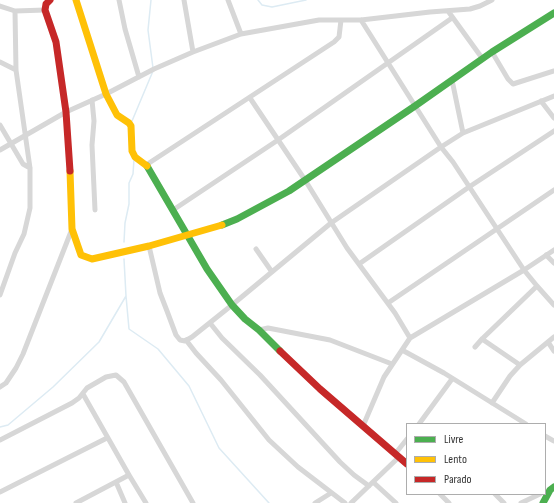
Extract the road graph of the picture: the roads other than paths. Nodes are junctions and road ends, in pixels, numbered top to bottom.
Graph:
1 (50, 0) edge
2 (76, 0) edge
3 (119, 0) edge
4 (184, 0) edge
5 (228, 0) edge
6 (492, 0) edge
7 (0, 6) edge
8 (45, 10) junction
9 (15, 11) junction
10 (448, 11) junction
11 (554, 13) edge
12 (452, 18) junction
13 (341, 20) junction
14 (361, 20) junction
15 (241, 34) junction
16 (193, 52) junction
17 (492, 52) junction
18 (482, 58) junction
19 (0, 62) edge
20 (388, 63) junction
21 (16, 70) junction
22 (554, 71) edge
23 (139, 77) junction
24 (452, 80) junction
25 (106, 94) junction
26 (554, 96) edge
27 (250, 98) junction
28 (92, 100) junction
29 (541, 101) junction
30 (415, 106) junction
31 (66, 112) junction
32 (554, 118) edge
33 (0, 125) edge
34 (554, 131) edge
35 (463, 134) junction
36 (25, 136) junction
37 (278, 140) junction
38 (12, 143) junction
39 (441, 147) junction
40 (0, 150) edge
41 (146, 165) junction
42 (30, 168) junction
43 (305, 180) junction
44 (469, 187) junction
45 (554, 190) edge
46 (95, 210) dead end
47 (173, 210) junction
48 (331, 223) junction
49 (497, 228) junction
50 (72, 229) junction
51 (188, 235) junction
52 (148, 246) junction
53 (256, 249) dead end
54 (554, 250) edge
55 (546, 254) junction
56 (554, 263) edge
57 (359, 264) junction
58 (524, 270) junction
59 (272, 272) junction
60 (537, 286) junction
61 (0, 295) edge
62 (388, 303) junction
63 (232, 305) junction
64 (554, 305) edge
65 (210, 322) junction
66 (259, 330) junction
67 (410, 338) junction
68 (554, 338) edge
69 (482, 339) junction
70 (186, 340) junction
71 (548, 342) junction
72 (475, 347) dead end
73 (402, 350) junction
74 (554, 351) edge
75 (392, 364) junction
76 (520, 365) junction
77 (452, 379) junction
78 (0, 387) edge
79 (83, 394) junction
80 (492, 403) junction
81 (422, 423) edge
82 (524, 423) edge
83 (363, 426) junction
84 (107, 438) junction
85 (0, 440) edge
86 (406, 441) edge
87 (397, 455) junction
88 (406, 463) edge
89 (129, 475) junction
90 (116, 482) junction
91 (371, 484) junction
92 (550, 490) edge
93 (0, 492) edge
94 (331, 493) junction
95 (441, 495) edge
96 (496, 495) edge
97 (538, 495) edge
98 (77, 503) edge
99 (125, 503) edge
100 (146, 503) edge
101 (193, 503) edge
102 (315, 503) edge
103 (345, 503) edge
104 (351, 503) edge
105 (396, 503) edge
106 (449, 503) edge
107 (504, 503) edge
108 (521, 503) edge
109 (543, 503) edge

1 - 8 street
2 - 25 street
3 - 23 street
4 - 16 street
5 - 15 street
6 - 10 street
7 - 9 street
8 - 9 street
8 - 31 street
9 - 21 street
10 - 12 street
10 - 14 street
11 - 17 street
12 - 18 street
12 - 20 street
13 - 14 street
13 - 15 street
13 - 27 street
14 - 20 street
15 - 16 street
16 - 23 street
17 - 18 street
17 - 22 street
18 - 24 street
19 - 21 street
20 - 30 street
20 - 37 street
21 - 36 street
23 - 25 street
24 - 30 street
24 - 35 street
25 - 28 street
25 - 41 street
26 - 29 street
27 - 37 street
27 - 41 street
28 - 31 street
28 - 46 street
29 - 32 street
29 - 35 street
30 - 39 street
30 - 43 street
31 - 36 street
31 - 50 street
33 - 38 street
34 - 44 street
35 - 39 street
36 - 38 street
36 - 42 street
37 - 43 street
37 - 47 street
38 - 40 street
38 - 42 street
39 - 44 street
39 - 48 street
41 - 47 street
42 - 61 street
43 - 48 street
43 - 51 street
44 - 49 street
44 - 57 street
45 - 49 street
47 - 51 street
48 - 57 street
48 - 59 street
49 - 58 street
49 - 62 street
50 - 52 street
50 - 78 street
51 - 52 street
51 - 63 street
52 - 70 street
53 - 59 street
54 - 55 street
55 - 56 street
55 - 58 street
57 - 62 street
58 - 60 street
58 - 67 street
59 - 63 street
60 - 64 street
60 - 69 street
62 - 67 street
63 - 65 street
63 - 66 street
65 - 70 street
65 - 91 street
66 - 75 street
66 - 83 street
67 - 73 street
68 - 71 street
69 - 72 street
69 - 76 street
70 - 94 street
71 - 74 street
71 - 76 street
73 - 75 street
73 - 77 street
75 - 83 street
76 - 80 street
77 - 80 street
77 - 81 street
79 - 84 street
79 - 85 street
79 - 101 street
80 - 82 street
83 - 87 street
84 - 89 street
84 - 93 street
86 - 87 street
87 - 88 street
87 - 91 street
89 - 90 street
89 - 100 street
90 - 98 street
90 - 99 street
91 - 104 street
91 - 105 street
92 - 109 street
94 - 102 street
94 - 103 street
95 - 106 street
96 - 107 street
97 - 108 street

